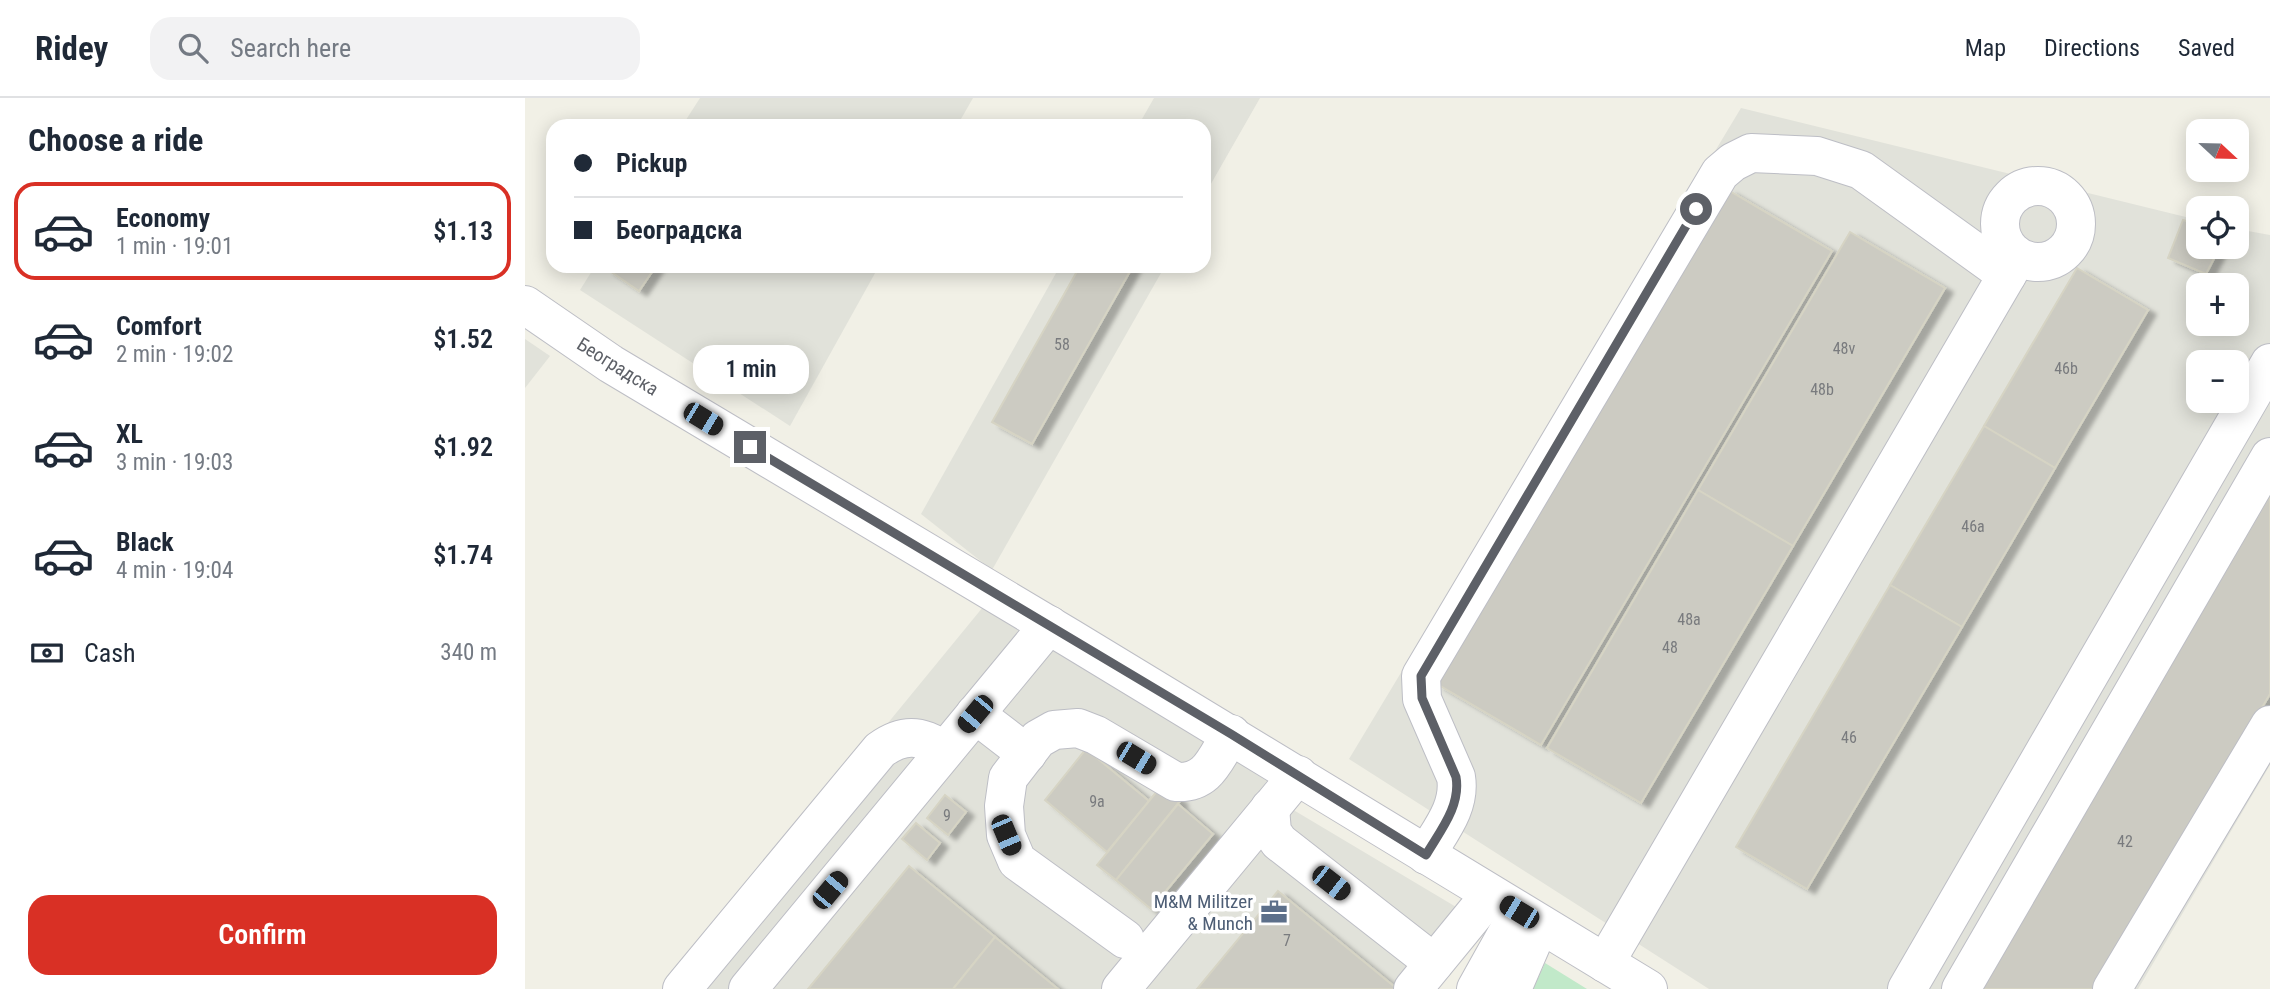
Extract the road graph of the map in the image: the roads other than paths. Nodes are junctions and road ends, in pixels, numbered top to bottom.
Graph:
1 (525, 304) edge
2 (2270, 363) edge
3 (2270, 457) edge
4 (1049, 625) junction
5 (975, 714) junction
6 (2270, 725) edge
7 (1231, 734) junction
8 (944, 751) junction
9 (1027, 754) junction
10 (1298, 775) junction
11 (1270, 808) junction
12 (1426, 855) junction
13 (1517, 910) junction
14 (1125, 939) dead end
15 (1605, 963) junction
16 (1423, 976) edge
17 (682, 989) edge
18 (748, 989) edge
19 (1121, 989) edge
20 (1476, 989) edge
21 (1512, 989) edge
22 (1648, 989) edge
23 (1907, 989) edge
24 (1961, 989) edge
25 (2112, 989) edge

1 - 4 street, Београдска
2 - 23 street
3 - 24 street
4 - 5 street
4 - 7 street, Београдска
5 - 8 street
5 - 9 street
6 - 25 street
7 - 9 street
7 - 10 street, Београдска
8 - 17 street
8 - 18 street
9 - 14 street
10 - 11 street
10 - 12 street, Београдска
11 - 16 street
11 - 19 street
12 - 13 street, Београдска
12 - 15 street
13 - 15 street, Београдска
13 - 16 street
13 - 20 street
13 - 21 street
15 - 22 street, Београдска

